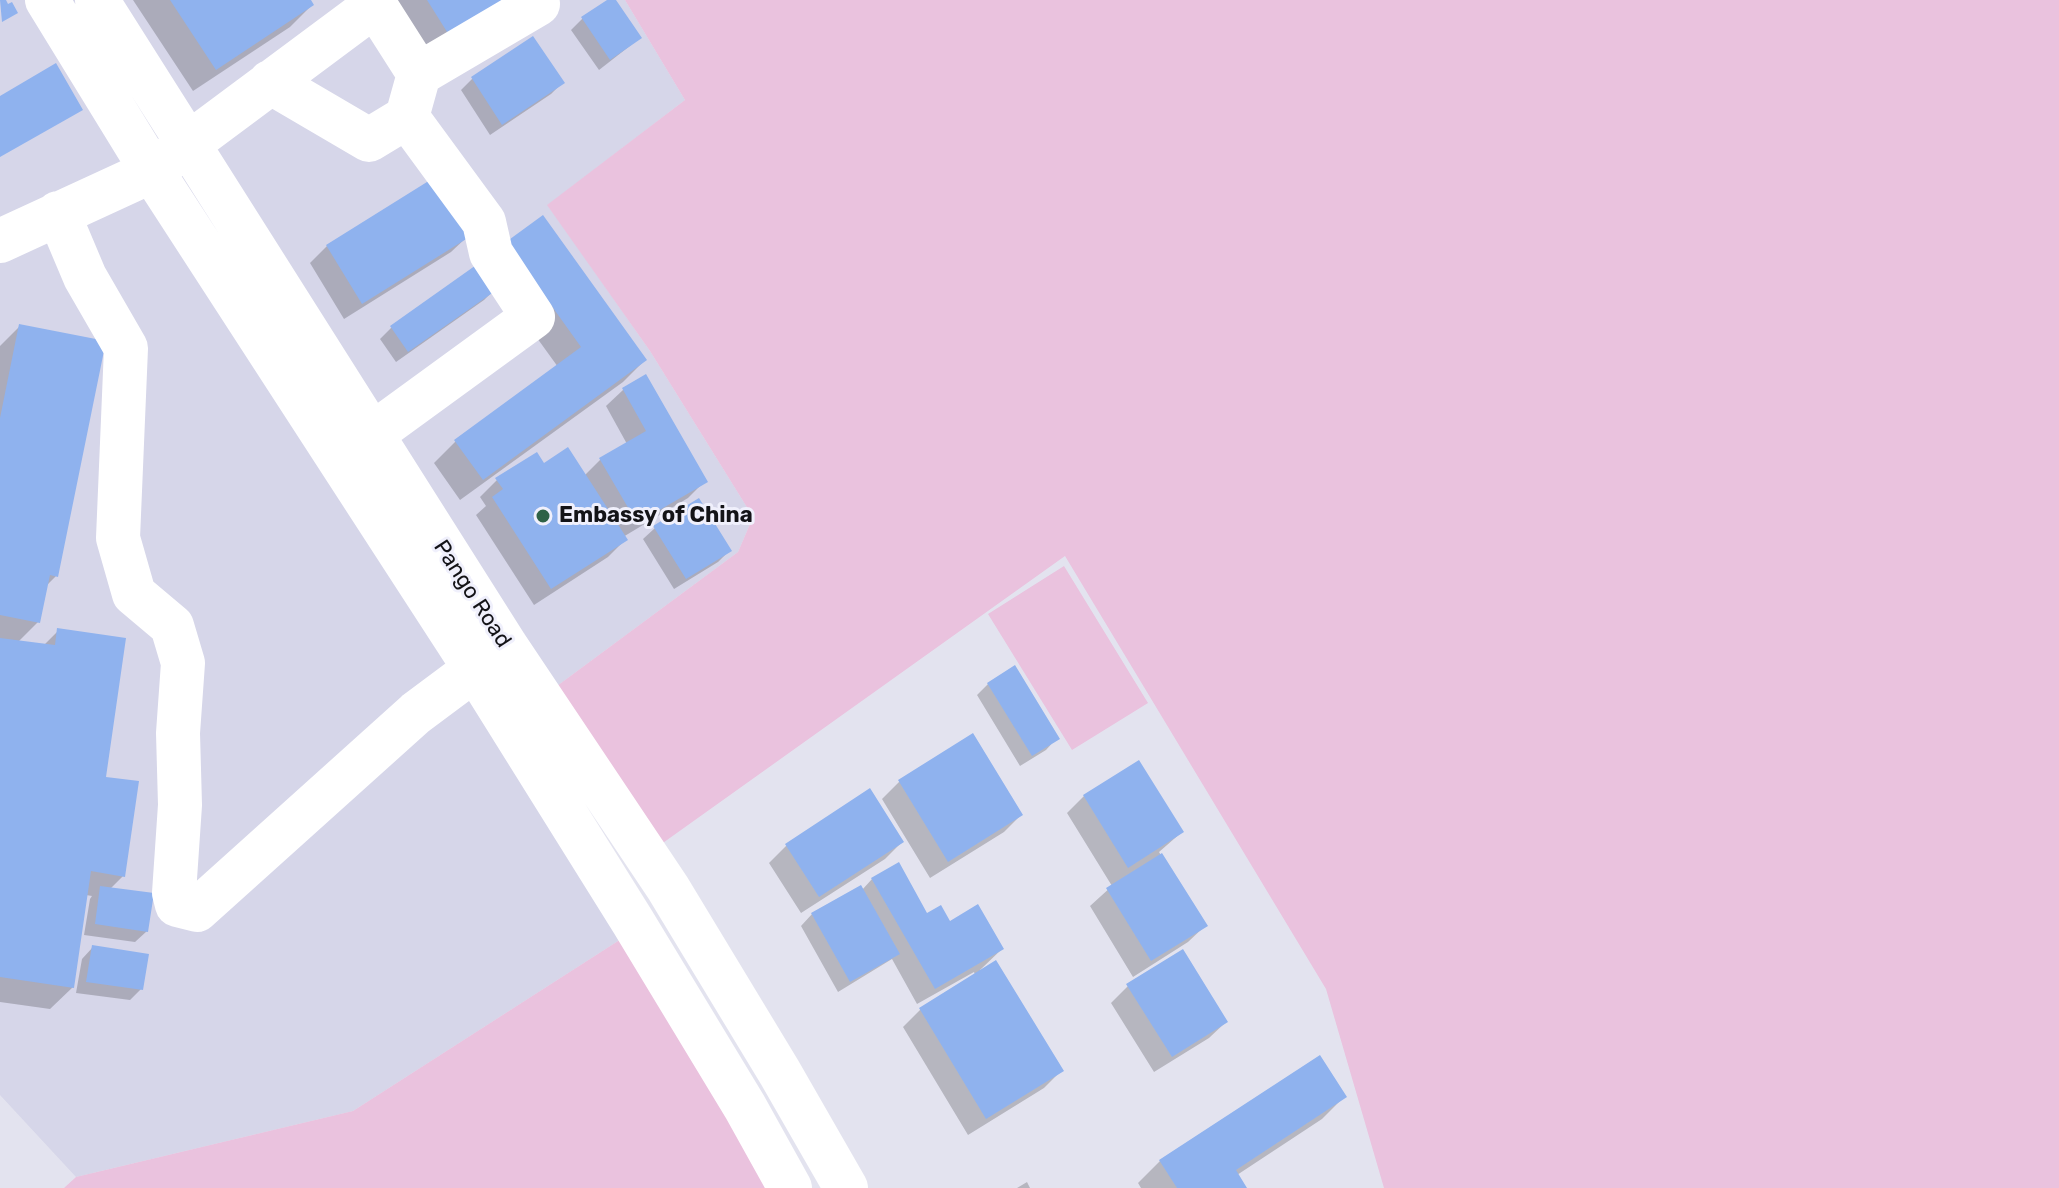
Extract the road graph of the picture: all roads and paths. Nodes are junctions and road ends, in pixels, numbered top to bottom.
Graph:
1 (47, 0) edge
2 (97, 0) edge
3 (374, 2) edge
4 (538, 4) dead end
5 (419, 74) junction
6 (270, 82) junction
7 (407, 117) junction
8 (187, 143) junction
9 (152, 171) junction
10 (58, 213) junction
11 (0, 241) edge
12 (371, 435) junction
13 (475, 669) junction
14 (790, 1188) edge
15 (846, 1188) edge

1 - 9 street, Pango Road
2 - 8 street, Pango Road
3 - 5 street
3 - 6 street
4 - 5 street
5 - 7 street
6 - 7 street
6 - 8 street
7 - 12 street
8 - 9 street
8 - 12 street, Pango Road
9 - 10 street
9 - 13 street, Pango Road
10 - 11 street
10 - 13 street
12 - 15 street, Pango Road
13 - 14 street, Pango Road

